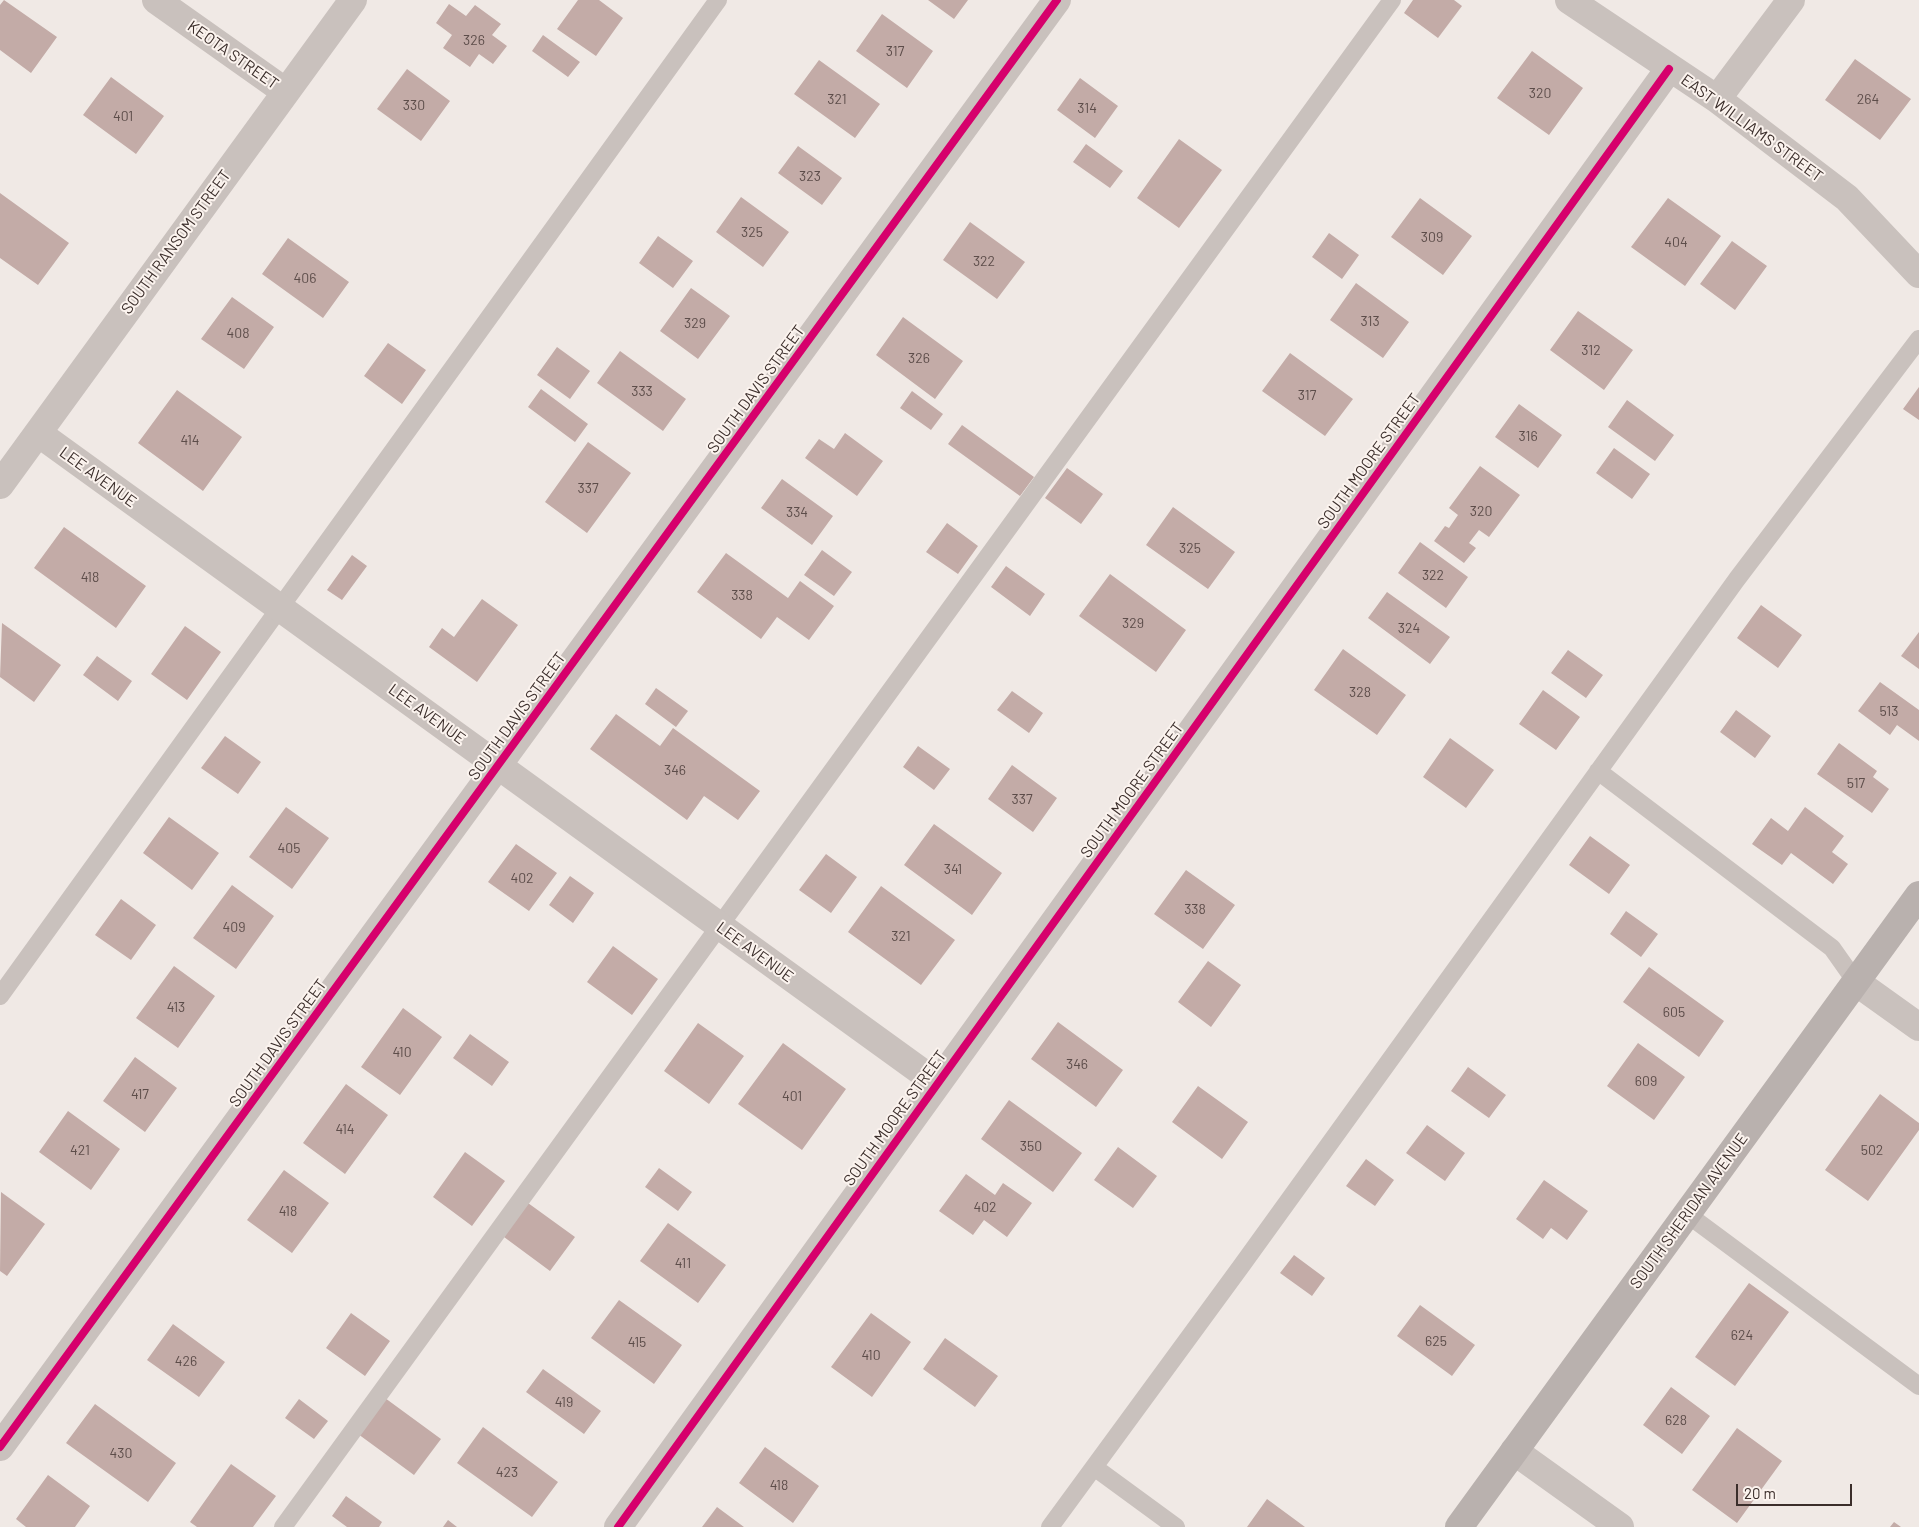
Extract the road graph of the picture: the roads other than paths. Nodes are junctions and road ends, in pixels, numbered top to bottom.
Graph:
1 (156, 0) edge
2 (353, 0) edge
3 (718, 0) edge
4 (1057, 0) edge
5 (1392, 0) edge
6 (1569, 0) edge
7 (1790, 0) edge
8 (1669, 69) junction
9 (286, 92) junction
10 (1717, 100) junction
11 (1919, 274) edge
12 (1919, 339) edge
13 (38, 433) junction
14 (0, 485) edge
15 (280, 608) junction
16 (498, 766) junction
17 (1598, 771) junction
18 (1919, 896) edge
19 (720, 927) junction
20 (1856, 982) junction
21 (0, 996) edge
22 (1919, 1027) edge
23 (937, 1083) junction
24 (1687, 1214) junction
25 (1919, 1386) edge
26 (0, 1447) edge
27 (1514, 1451) junction
28 (1094, 1467) junction
29 (283, 1527) edge
30 (618, 1527) edge
31 (1050, 1527) edge
32 (1176, 1527) edge
33 (1459, 1527) edge
34 (1620, 1527) edge

1 - 9 street, KEOTA STREET
2 - 9 street, SOUTH RANSOM STREET
3 - 15 lane
4 - 16 street, SOUTH DAVIS STREET
5 - 19 lane
6 - 8 street, EAST WILLIAMS STREET
7 - 10 street
8 - 10 street, EAST WILLIAMS STREET
8 - 23 street, SOUTH MOORE STREET
9 - 13 street, SOUTH RANSOM STREET
10 - 11 street, EAST WILLIAMS STREET
12 - 17 lane
13 - 14 street, SOUTH RANSOM STREET
13 - 15 street, LEE AVENUE
15 - 16 street, LEE AVENUE
15 - 21 lane
16 - 19 street, LEE AVENUE
16 - 26 street, SOUTH DAVIS STREET
17 - 20 lane
17 - 28 lane
18 - 20 street, SOUTH SHERIDAN AVENUE
19 - 23 street, LEE AVENUE
19 - 29 lane
20 - 22 street
20 - 24 street, SOUTH SHERIDAN AVENUE
23 - 30 street, SOUTH MOORE STREET
24 - 25 lane
24 - 27 street, SOUTH SHERIDAN AVENUE
27 - 33 street, SOUTH SHERIDAN AVENUE
27 - 34 street
28 - 31 lane
28 - 32 lane

